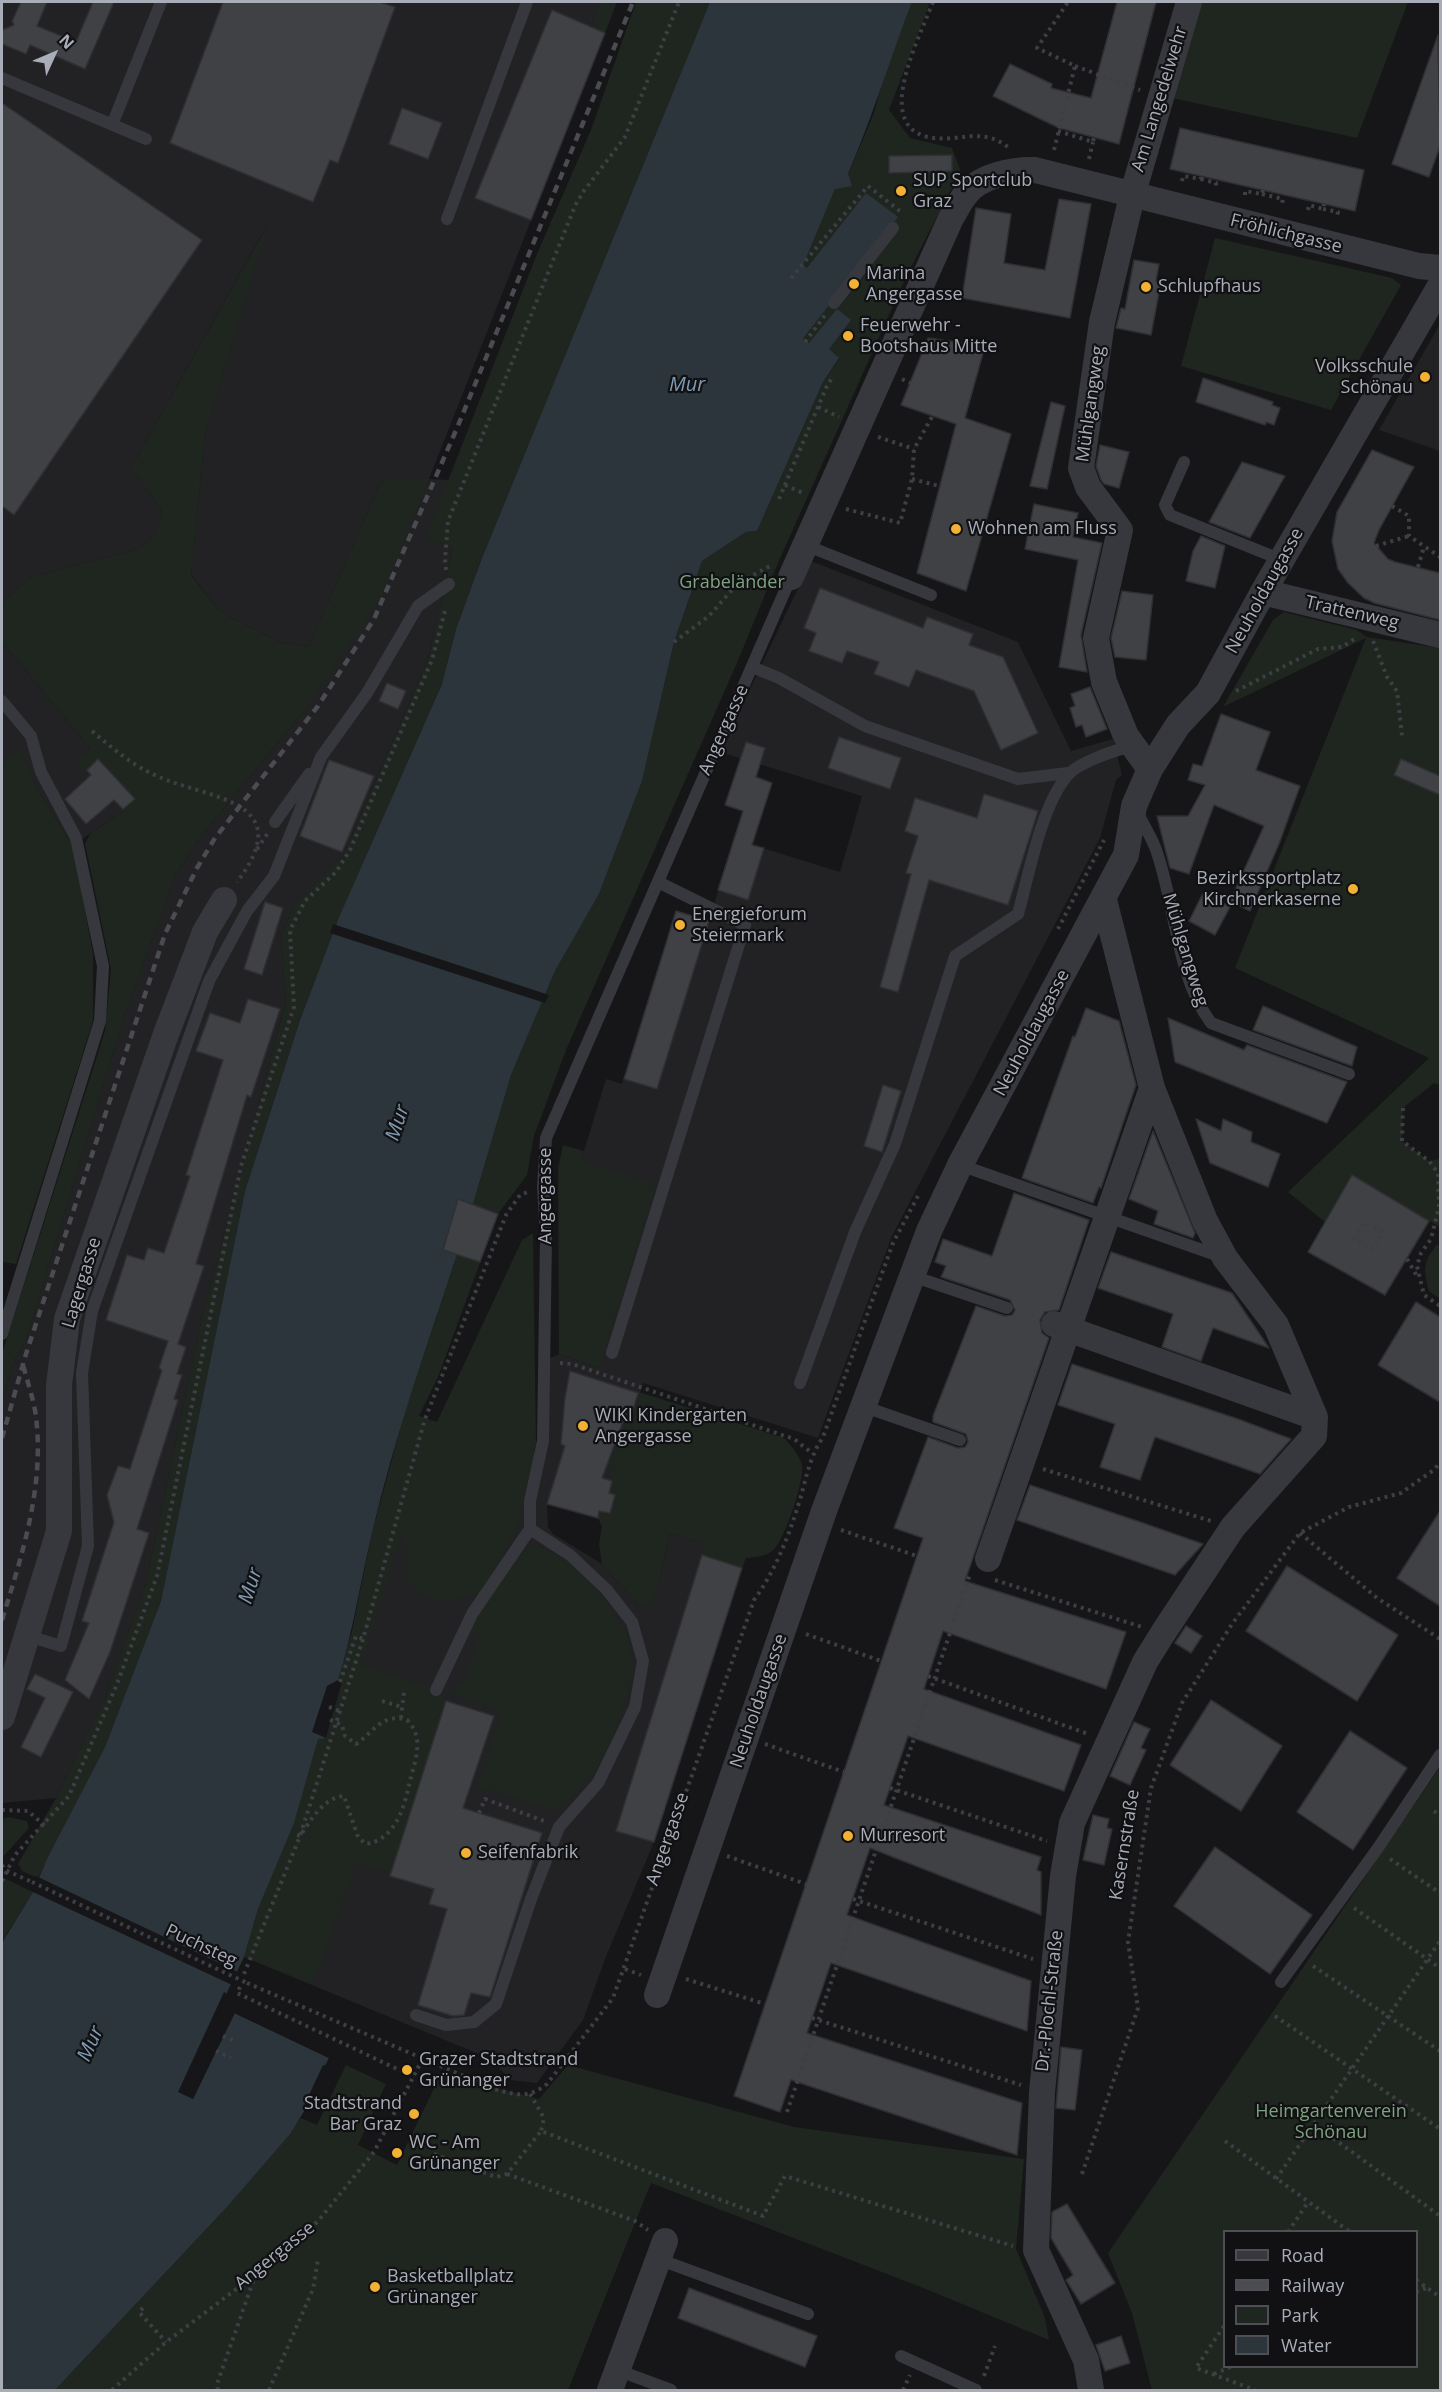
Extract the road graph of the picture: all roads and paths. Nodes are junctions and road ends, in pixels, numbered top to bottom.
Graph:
1 (161, 2) edge
2 (527, 2) edge
3 (679, 2) edge
4 (933, 2) edge
5 (1068, 2) edge
6 (1189, 2) edge
7 (1075, 66) junction
8 (2, 78) edge
9 (1133, 88) dead end
10 (112, 125) junction
11 (1058, 131) junction
12 (146, 139) dead end
13 (1010, 148) dead end
14 (1054, 150) dead end
15 (1089, 159) dead end
16 (1182, 181) dead end
17 (1216, 189) dead end
18 (1245, 195) dead end
19 (1132, 196) junction
20 (1282, 203) dead end
21 (1308, 210) dead end
22 (903, 214) dead end
23 (1337, 216) dead end
24 (447, 219) dead end
25 (893, 228) dead end
26 (1440, 268) edge
27 (791, 278) dead end
28 (1440, 286) edge
29 (834, 303) joint
30 (805, 342) dead end
31 (833, 376) dead end
32 (818, 407) junction
33 (933, 415) dead end
34 (846, 422) junction
35 (914, 449) junction
36 (1184, 462) dead end
37 (912, 479) junction
38 (785, 485) junction
39 (939, 486) dead end
40 (814, 497) junction
41 (779, 499) dead end
42 (1392, 506) dead end
43 (1409, 536) junction
44 (1376, 546) dead end
45 (1424, 547) junction
46 (1440, 557) edge
47 (1282, 560) junction
48 (797, 562) junction
49 (1418, 567) dead end
50 (448, 584) junction
51 (1263, 592) junction
52 (931, 595) dead end
53 (1371, 632) dead end
54 (1362, 634) dead end
55 (1440, 635) edge
56 (674, 642) dead end
57 (752, 667) junction
58 (1230, 695) dead end
59 (2, 701) edge
60 (92, 731) dead end
61 (1402, 736) dead end
62 (1134, 746) junction
63 (321, 757) junction
64 (1150, 769) junction
65 (1068, 773) junction
66 (1134, 806) junction
67 (275, 822) dead end
68 (658, 882) junction
69 (224, 900) joint
70 (1104, 900) junction
71 (1349, 1074) dead end
72 (1152, 1088) junction
73 (1403, 1108) dead end
74 (143, 1133) junction
75 (960, 1165) junction
76 (543, 1187) junction
77 (1107, 1216) junction
78 (489, 1240) dead end
79 (495, 1241) junction
80 (1378, 1241) joint
81 (1225, 1258) junction
82 (1407, 1259) dead end
83 (912, 1276) junction
84 (1419, 1280) junction
85 (1440, 1306) edge
86 (1007, 1308) dead end
87 (1061, 1326) junction
88 (2, 1334) edge
89 (612, 1353) dead end
90 (545, 1361) junction
91 (800, 1383) dead end
92 (865, 1407) junction
93 (1315, 1417) junction
94 (960, 1440) dead end
95 (1440, 1462) edge
96 (1023, 1463) junction
97 (820, 1523) junction
98 (1233, 1527) junction
99 (530, 1529) junction
100 (1300, 1533) junction
101 (917, 1556) dead end
102 (964, 1571) dead end
103 (984, 1572) junction
104 (785, 1627) junction
105 (1166, 1629) junction
106 (28, 1636) junction
107 (363, 1639) junction
108 (1440, 1639) edge
109 (881, 1661) dead end
110 (928, 1676) dead end
111 (935, 1679) junction
112 (340, 1682) dead end
113 (436, 1690) dead end
114 (404, 1692) dead end
115 (382, 1701) dead end
116 (329, 1707) dead end
117 (402, 1707) junction
118 (340, 1711) junction
119 (2, 1717) edge
120 (326, 1718) dead end
121 (401, 1718) junction
122 (337, 1721) junction
123 (747, 1738) junction
124 (1109, 1741) junction
125 (1440, 1755) edge
126 (844, 1772) dead end
127 (890, 1788) dead end
128 (898, 1790) junction
129 (2, 1809) edge
130 (1434, 1811) dead end
131 (479, 1813) dead end
132 (1440, 1816) edge
133 (45, 1826) junction
134 (559, 1827) junction
135 (298, 1836) junction
136 (708, 1848) junction
137 (1067, 1848) junction
138 (1387, 1857) dead end
139 (2, 1865) edge
140 (5, 1870) junction
141 (2, 1881) edge
142 (806, 1884) dead end
143 (1440, 1893) edge
144 (853, 1899) dead end
145 (859, 1902) junction
146 (1354, 1908) dead end
147 (1440, 1941) edge
148 (1429, 1960) junction
149 (1054, 1966) junction
150 (1313, 1966) dead end
151 (1440, 1968) edge
152 (244, 1974) dead end
153 (661, 1983) joint
154 (1281, 1983) dead end
155 (240, 1987) dead end
156 (765, 2004) dead end
157 (416, 2015) dead end
158 (1275, 2016) dead end
159 (1390, 2017) junction
160 (812, 2018) dead end
161 (818, 2020) junction
162 (224, 2036) dead end
163 (235, 2041) dead end
164 (216, 2050) dead end
165 (1440, 2051) edge
166 (231, 2058) dead end
167 (422, 2060) junction
168 (1354, 2068) junction
169 (414, 2077) junction
170 (1042, 2092) junction
171 (530, 2094) junction
172 (787, 2112) dead end
173 (1315, 2125) junction
174 (1440, 2129) edge
175 (541, 2131) junction
176 (1225, 2141) dead end
177 (434, 2154) dead end
178 (507, 2174) junction
179 (1082, 2174) dead end
180 (1276, 2179) junction
181 (1308, 2202) junction
182 (1440, 2216) edge
183 (635, 2221) dead end
184 (1289, 2230) edge
185 (1347, 2230) edge
186 (1013, 2246) dead end
187 (662, 2250) joint
188 (318, 2259) dead end
189 (255, 2275) junction
190 (1418, 2281) edge
191 (1427, 2288) junction
192 (1418, 2291) edge
193 (1440, 2297) edge
194 (143, 2308) dead end
195 (808, 2313) dead end
196 (1223, 2328) edge
197 (165, 2342) junction
198 (994, 2346) dead end
199 (901, 2356) dead end
200 (1230, 2368) edge
201 (1213, 2374) junction
202 (614, 2380) edge
203 (979, 2386) edge
204 (1248, 2389) edge
205 (112, 2391) edge
206 (218, 2391) edge
207 (269, 2391) edge
208 (671, 2391) edge
209 (1091, 2391) edge
210 (1254, 2391) edge

1 - 10 lane
2 - 24 lane
3 - 50 path
4 - 13 path
5 - 7 path
6 - 19 street, Am Langedelwehr
7 - 9 path
7 - 11 path
8 - 10 lane
10 - 12 lane
11 - 14 path
11 - 15 path
16 - 17 path
18 - 20 path
19 - 26 street, Fröhlichgasse
19 - 34 street, Angergasse
19 - 62 street, Mühlgangweg
21 - 23 path
22 - 27 path
25 - 29 lane
28 - 47 street, Neuholdaugasse
29 - 30 path
31 - 32 path
32 - 34 path
32 - 38 path
33 - 35 path
34 - 35 path
34 - 40 street, Angergasse
35 - 37 path
36 - 47 lane
37 - 39 path
37 - 40 path
38 - 40 path
38 - 41 path
40 - 48 street, Angergasse
42 - 43 path
43 - 44 path
43 - 45 path
45 - 46 path
45 - 49 path
47 - 51 street, Neuholdaugasse
48 - 52 lane
48 - 56 path
48 - 57 lane, Angergasse
50 - 63 lane
50 - 133 path
51 - 55 street, Trattenweg
51 - 64 street, Neuholdaugasse
53 - 61 path
54 - 58 path
57 - 65 lane
57 - 68 lane, Angergasse
59 - 88 lane
60 - 69 path
62 - 64 street, Mühlgangweg
62 - 65 lane
63 - 67 lane
63 - 74 lane
64 - 66 street, Neuholdaugasse
65 - 91 lane
66 - 70 street, Neuholdaugasse
66 - 71 lane, Mühlgangweg
68 - 76 lane, Angergasse
68 - 89 lane
69 - 74 street, Lagergasse
70 - 72 street
70 - 75 street, Neuholdaugasse
72 - 77 street
72 - 81 street
73 - 84 path
74 - 106 street, Lagergasse
74 - 106 lane
75 - 77 lane
75 - 83 street, Neuholdaugasse
76 - 79 path
76 - 90 lane, Angergasse
77 - 81 lane
77 - 87 street
78 - 79 path
79 - 107 path
80 - 80 path
81 - 93 street
82 - 84 path
83 - 86 lane
83 - 92 street, Neuholdaugasse
84 - 85 path
87 - 93 street
87 - 96 street
90 - 99 lane, Angergasse
90 - 171 path, Angergasse
92 - 94 lane
92 - 97 street, Neuholdaugasse
93 - 98 street
95 - 100 path, Kasernstraße
96 - 98 path
96 - 103 street
97 - 101 path
97 - 104 street, Neuholdaugasse
98 - 105 street
99 - 113 lane
99 - 134 lane
100 - 108 path
100 - 179 path, Kasernstraße
102 - 103 path
103 - 105 path
103 - 111 path
104 - 109 path
104 - 123 street, Neuholdaugasse
105 - 124 street, Dr.-Plochl-Straße
106 - 119 street, Lagergasse
107 - 112 path
107 - 118 path
110 - 111 path
111 - 124 path
111 - 128 path
114 - 117 path
115 - 117 path
116 - 118 path
117 - 121 path
118 - 122 path
120 - 122 path
121 - 122 path
121 - 135 path
122 - 135 path
123 - 126 path
123 - 136 street, Neuholdaugasse
124 - 137 street, Dr.-Plochl-Straße
125 - 154 lane
127 - 128 path
128 - 137 path
128 - 145 path
129 - 133 path
130 - 132 path
131 - 134 path
133 - 140 path
134 - 157 lane
135 - 152 path
136 - 142 path
136 - 153 street, Neuholdaugasse
137 - 149 street, Dr.-Plochl-Straße
138 - 143 path
139 - 140 path
140 - 141 path
140 - 167 path, Puchsteg, bridge
144 - 145 path
145 - 149 path
145 - 161 path
146 - 148 path
147 - 148 path
148 - 151 path
148 - 159 path
149 - 170 street, Dr.-Plochl-Straße
150 - 159 path
153 - 156 path
155 - 169 path
158 - 168 path
159 - 165 path
159 - 168 path
160 - 161 path
161 - 170 path
161 - 172 path
162 - 163 path
164 - 166 path
167 - 169 path, Angergasse
167 - 171 path
168 - 173 path
168 - 174 path
169 - 189 path, Angergasse
170 - 209 street, Dr.-Plochl-Straße
171 - 175 path
173 - 180 path
173 - 182 path
175 - 178 path
175 - 186 path
176 - 180 path
177 - 178 path
178 - 183 path
180 - 181 path
181 - 184 path
181 - 185 path
187 - 195 lane
187 - 202 street
188 - 207 path
189 - 197 path, Angergasse
189 - 206 path
190 - 191 path
191 - 192 path
191 - 193 path
194 - 197 path
196 - 201 path
197 - 205 path, Angergasse
198 - 203 path
199 - 203 lane
200 - 201 path
201 - 204 path
202 - 208 lane
204 - 210 path

